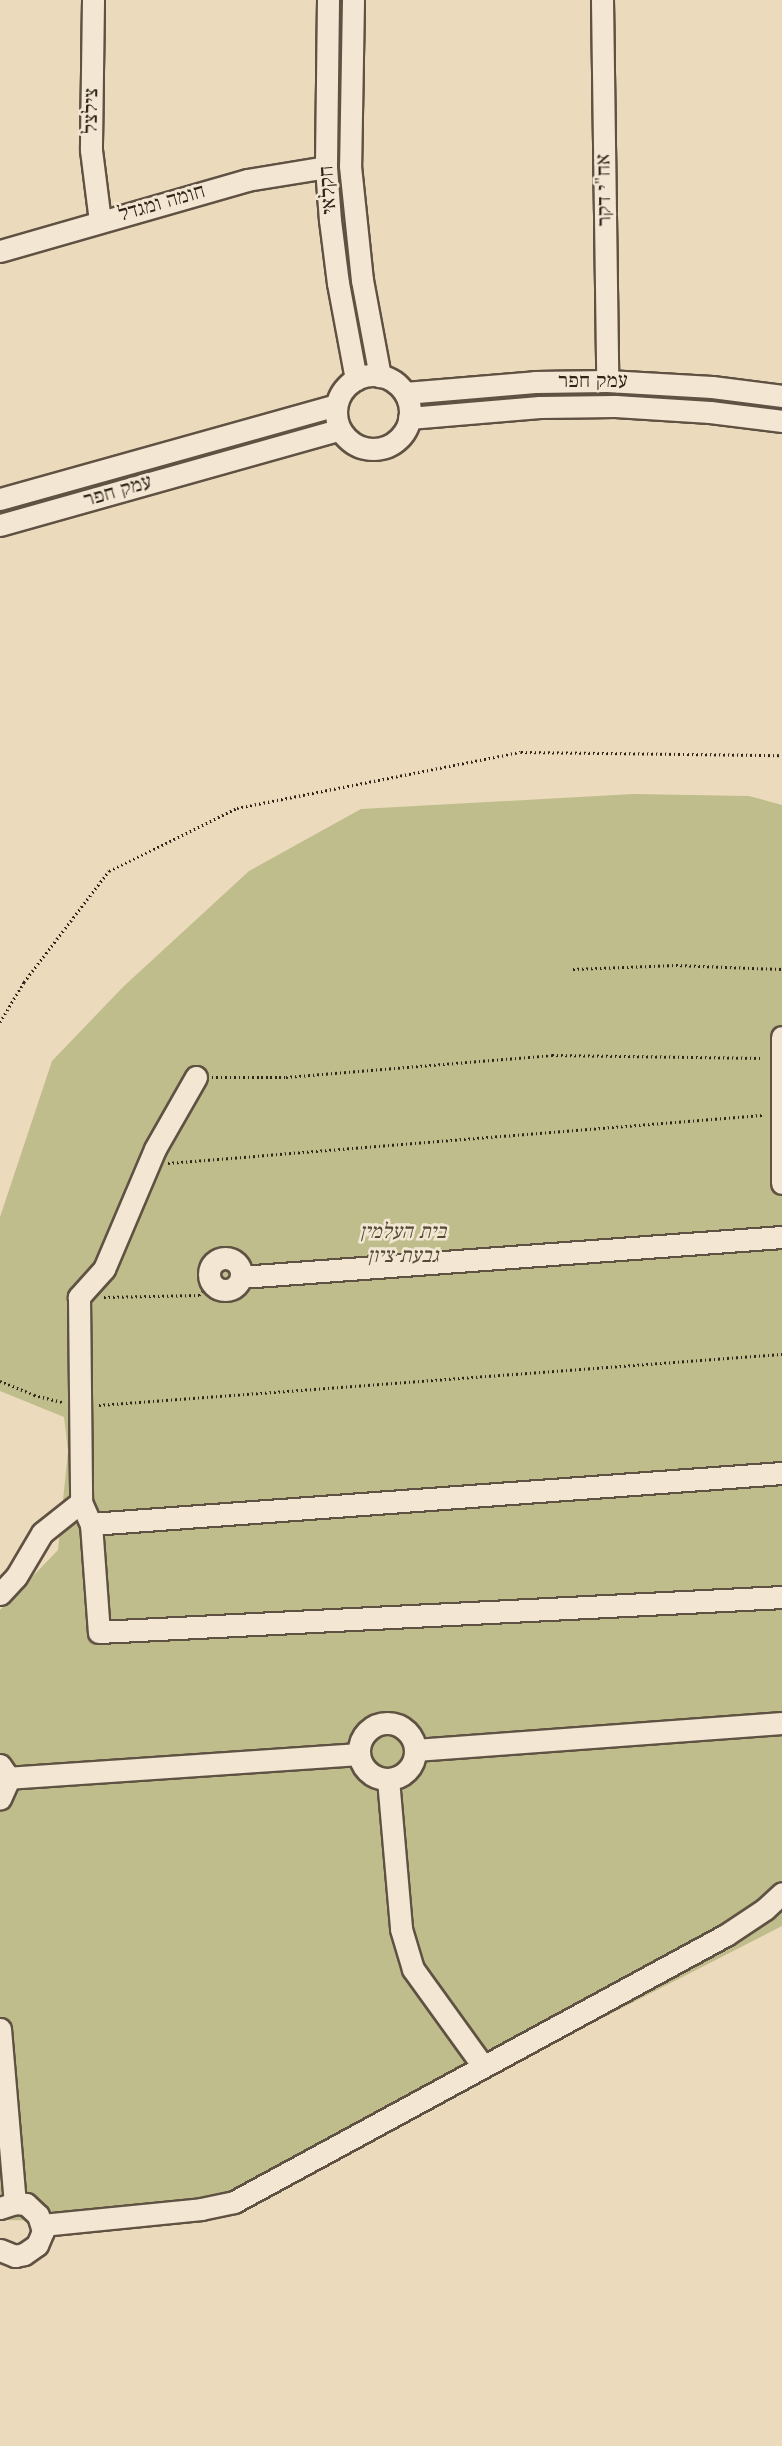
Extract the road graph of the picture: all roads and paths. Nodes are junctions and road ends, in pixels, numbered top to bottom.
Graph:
1 (93, 0) edge
2 (328, 0) edge
3 (353, 0) edge
4 (602, 0) edge
5 (326, 167) junction
6 (100, 221) junction
7 (0, 251) edge
8 (380, 376) junction
9 (356, 379) junction
10 (607, 381) junction
11 (405, 393) junction
12 (782, 396) edge
13 (336, 405) junction
14 (410, 418) junction
15 (782, 421) edge
16 (339, 430) junction
17 (0, 499) edge
18 (0, 525) edge
19 (782, 755) edge
20 (573, 969) dead end
21 (782, 969) edge
22 (0, 1022) edge
23 (782, 1037) edge
24 (781, 1059) edge
25 (196, 1077) joint
26 (780, 1113) junction
27 (148, 1164) junction
28 (782, 1183) edge
29 (782, 1237) edge
30 (212, 1283) joint
31 (79, 1297) junction
32 (782, 1354) edge
33 (0, 1382) edge
34 (82, 1406) junction
35 (782, 1473) edge
36 (81, 1502) junction
37 (91, 1524) junction
38 (0, 1594) edge
39 (782, 1597) edge
40 (782, 1723) edge
41 (415, 1750) junction
42 (359, 1754) junction
43 (3, 1771) edge
44 (388, 1779) junction
45 (0, 1799) edge
46 (782, 1893) edge
47 (0, 2029) edge
48 (483, 2066) junction
49 (7, 2205) edge
50 (42, 2225) junction
51 (0, 2250) edge

1 - 6 street, צילצל
2 - 5 street, חקלאי
3 - 8 street, חקלאי
4 - 10 street, אח"י דקר
5 - 6 street, חומה ומגדל
5 - 9 street, חקלאי
6 - 7 street, חומה ומגדל
8 - 9 street
8 - 11 street
9 - 13 street
10 - 11 street, עמק חפר
10 - 12 street, עמק חפר
11 - 14 street
13 - 16 street
13 - 17 street, עמק חפר
14 - 15 street, עמק חפר
14 - 16 street
16 - 18 street, עמק חפר
19 - 22 path
20 - 21 path
23 - 24 street
24 - 25 path
24 - 26 street
25 - 27 street
26 - 27 path
26 - 28 street
27 - 31 street
29 - 30 street
30 - 31 path
31 - 34 street
32 - 34 path
33 - 34 path
34 - 36 street
35 - 37 street
36 - 37 street
36 - 38 street
37 - 39 street
40 - 41 street
41 - 42 street
41 - 44 street
42 - 43 street
42 - 44 street
43 - 45 street
44 - 48 street
46 - 48 street
47 - 49 street
48 - 50 street
49 - 50 street
50 - 51 street

